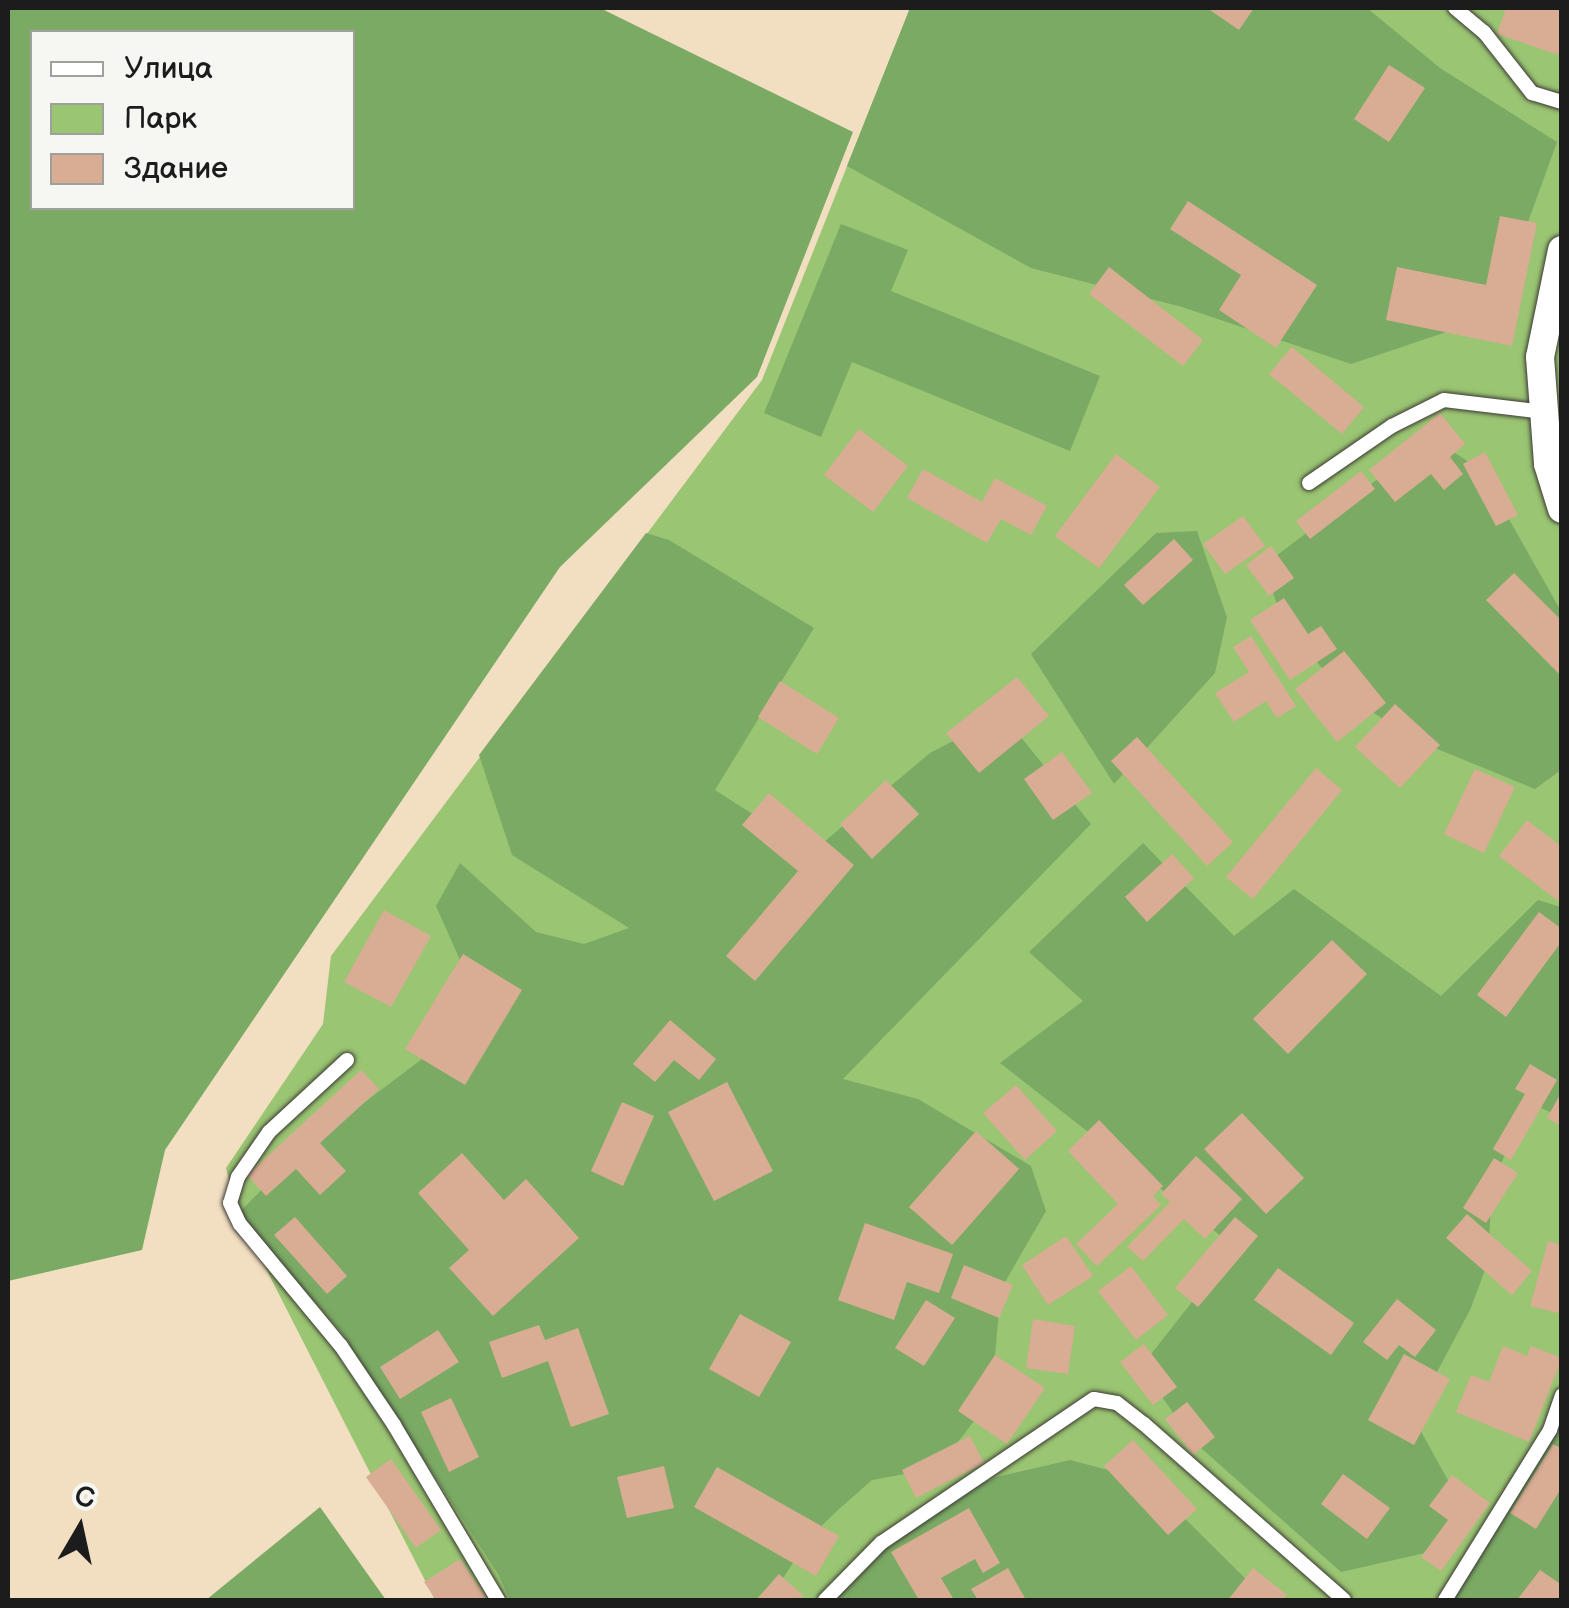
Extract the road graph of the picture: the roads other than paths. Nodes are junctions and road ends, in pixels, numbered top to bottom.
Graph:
1 (1455, 8) edge
2 (1562, 102) edge
3 (1562, 250) edge
4 (1544, 412) junction
5 (1309, 483) dead end
6 (1562, 508) edge
7 (347, 1060) dead end
8 (1562, 1395) edge
9 (498, 1600) edge
10 (825, 1600) edge
11 (1344, 1600) edge
12 (1445, 1600) edge

1 - 2 lane
3 - 4 street
4 - 5 lane
4 - 6 street
7 - 9 lane
8 - 12 lane
10 - 11 lane

